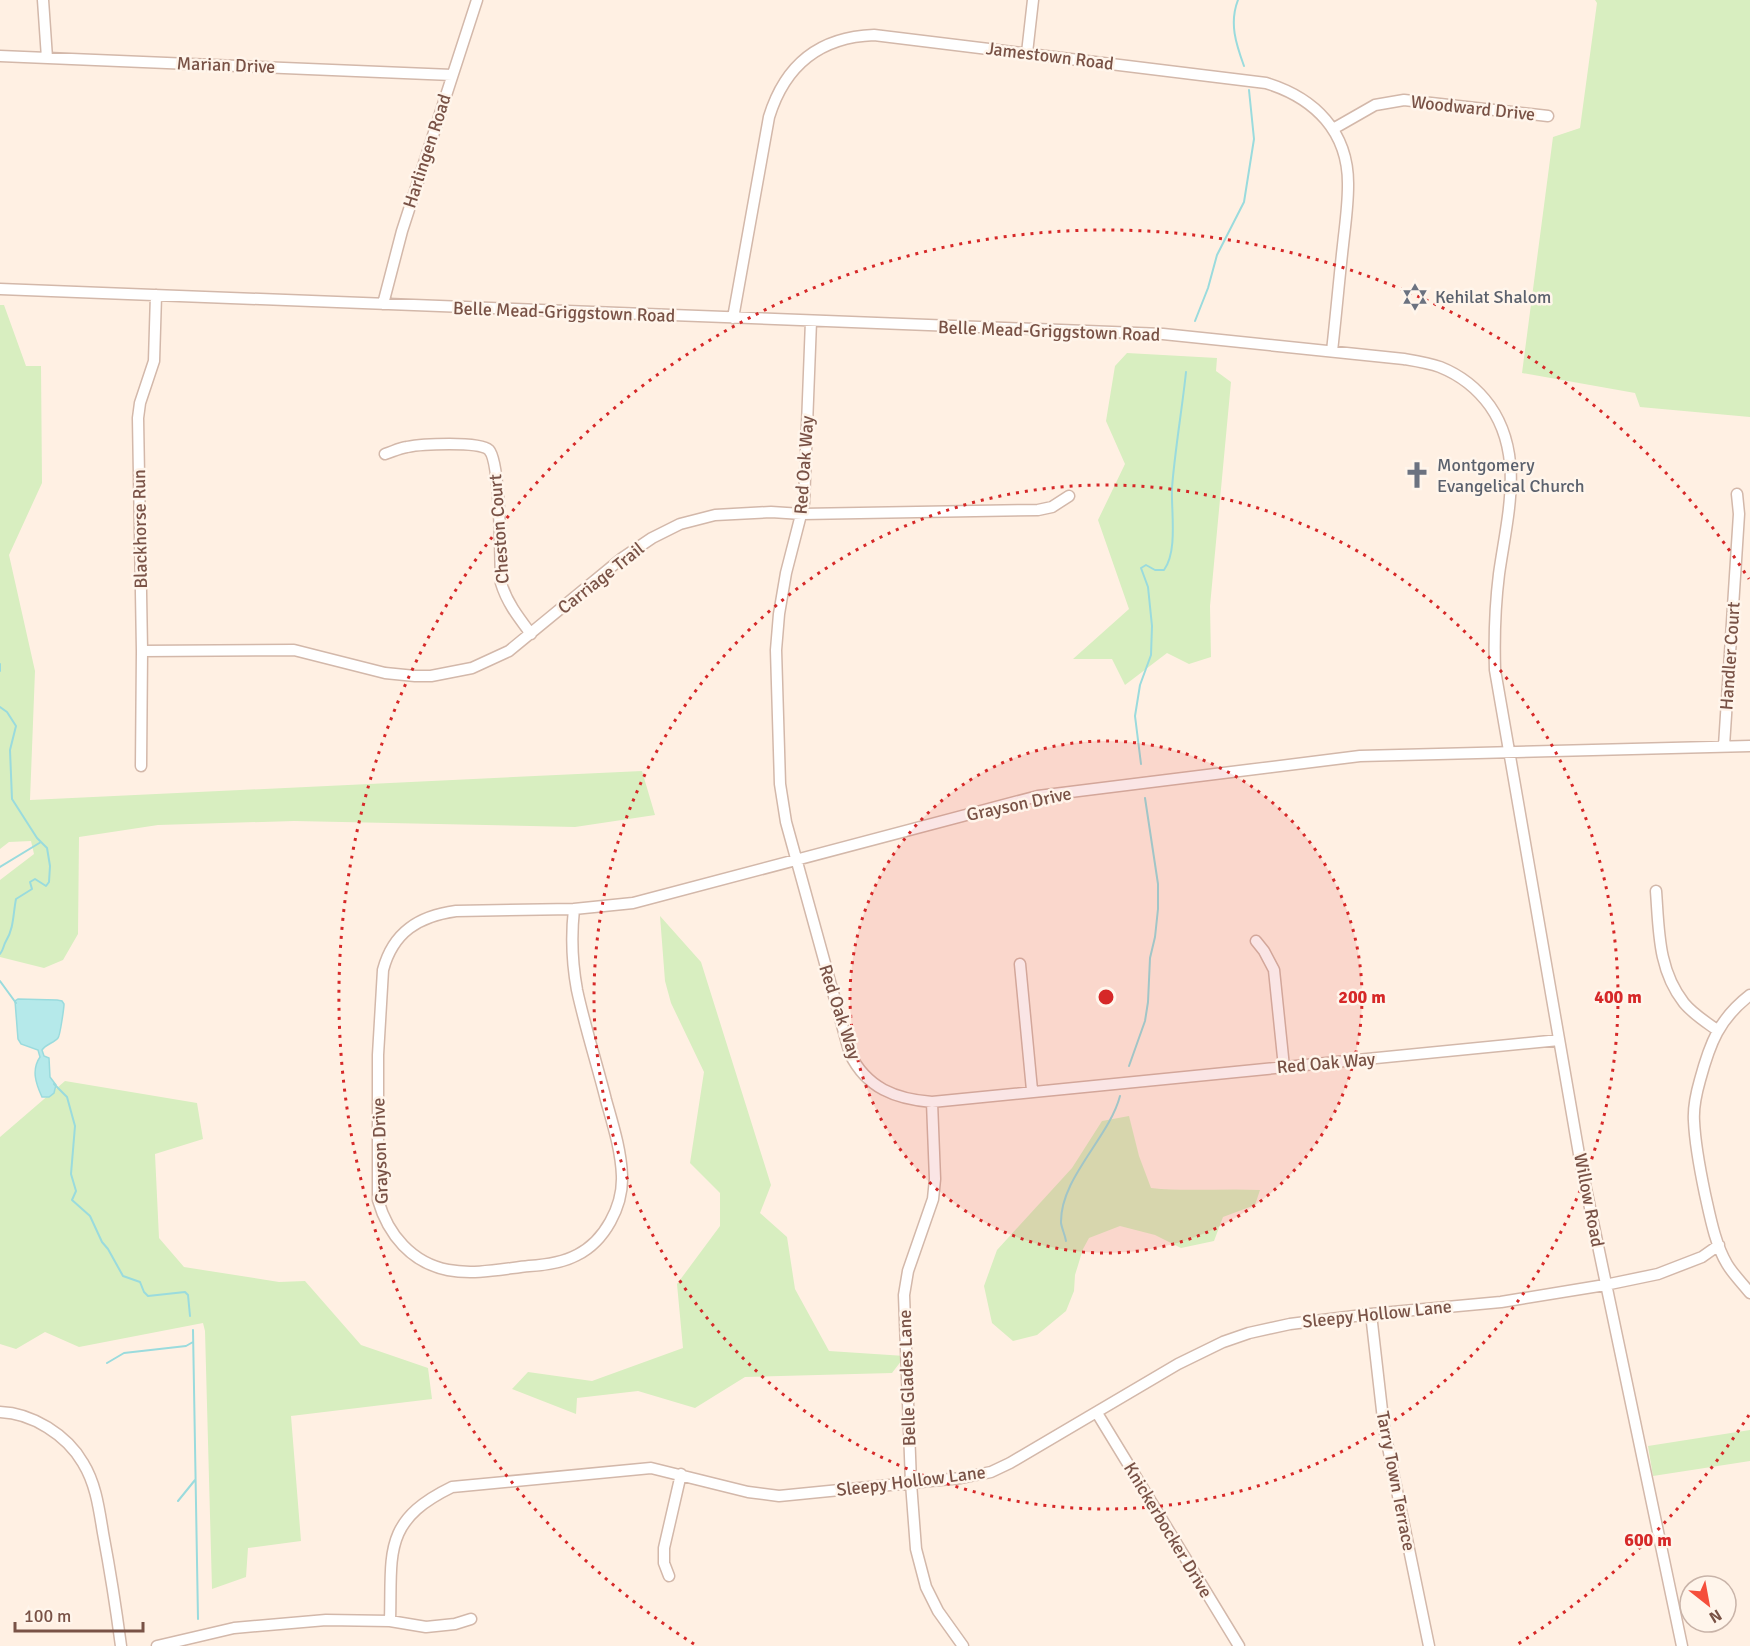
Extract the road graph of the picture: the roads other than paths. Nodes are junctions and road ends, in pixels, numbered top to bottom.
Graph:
1 (44, 0) edge
2 (477, 0) edge
3 (1033, 0) edge
4 (1027, 53) junction
5 (0, 56) edge
6 (47, 58) junction
7 (452, 75) junction
8 (1548, 116) dead end
9 (1333, 129) junction
10 (0, 289) edge
11 (156, 295) junction
12 (382, 304) junction
13 (734, 318) junction
14 (811, 321) junction
15 (1332, 351) junction
16 (385, 454) dead end
17 (1737, 494) dead end
18 (1069, 496) dead end
19 (802, 514) junction
20 (531, 634) junction
21 (142, 651) junction
22 (1724, 746) junction
23 (1750, 746) edge
24 (1509, 751) junction
25 (141, 766) dead end
26 (797, 860) junction
27 (1656, 891) dead end
28 (574, 909) junction
29 (1256, 941) dead end
30 (1020, 964) dead end
31 (1750, 995) edge
32 (1717, 1030) junction
33 (1559, 1040) junction
34 (1284, 1067) junction
35 (1032, 1090) junction
36 (932, 1102) junction
37 (1719, 1245) junction
38 (1605, 1285) junction
39 (1750, 1293) edge
40 (1371, 1314) junction
41 (0, 1413) edge
42 (1097, 1413) junction
43 (681, 1474) junction
44 (911, 1484) junction
45 (669, 1576) dead end
46 (471, 1619) dead end
47 (390, 1621) junction
48 (121, 1646) edge
49 (157, 1646) edge
50 (963, 1646) edge
51 (1239, 1646) edge
52 (1430, 1646) edge
53 (1682, 1646) edge

1 - 6 street
2 - 7 street, Harlingen Road
3 - 4 street
4 - 9 street, Jamestown Road
4 - 13 street, Jamestown Road
5 - 6 street, Marian Drive
6 - 7 street, Marian Drive
7 - 12 street, Harlingen Road
8 - 9 street, Woodward Drive
9 - 15 street, Jamestown Road
10 - 11 street, Belle Mead-Griggstown Road
11 - 12 street, Belle Mead-Griggstown Road
11 - 21 street, Blackhorse Run
12 - 13 street, Belle Mead-Griggstown Road
13 - 14 street, Belle Mead-Griggstown Road
14 - 15 street, Belle Mead-Griggstown Road
14 - 19 street, Red Oak Way
15 - 24 street, Belle Mead-Griggstown Road
16 - 20 street, Cheston Court
17 - 22 street, Handler Court
18 - 19 street, Carriage Trail
19 - 20 street, Carriage Trail
19 - 26 street, Red Oak Way
20 - 21 street, Carriage Trail
21 - 25 street, Blackhorse Run
22 - 23 street
22 - 24 street
24 - 26 street, Grayson Drive
24 - 33 street, Willow Road
26 - 28 street, Grayson Drive
26 - 36 street, Red Oak Way
27 - 32 street
28 - 28 street, Grayson Drive
29 - 34 street
30 - 35 street
31 - 32 street
32 - 37 street
33 - 34 street, Red Oak Way
33 - 38 street, Willow Road
34 - 35 street, Red Oak Way
35 - 36 street, Red Oak Way
36 - 44 street, Belle Glades Lane
37 - 38 street, Sleepy Hollow Lane
37 - 39 street
38 - 40 street, Sleepy Hollow Lane
38 - 53 street, Willow Road
40 - 42 street, Sleepy Hollow Lane
40 - 52 street, Tarry Town Terrace
41 - 48 street
42 - 44 street, Sleepy Hollow Lane
42 - 51 street, Knickerbocker Drive
43 - 44 street, Sleepy Hollow Lane
43 - 45 street
43 - 47 street, Sleepy Hollow Lane
44 - 50 street, Belle Glades Lane
46 - 47 street
47 - 49 street

